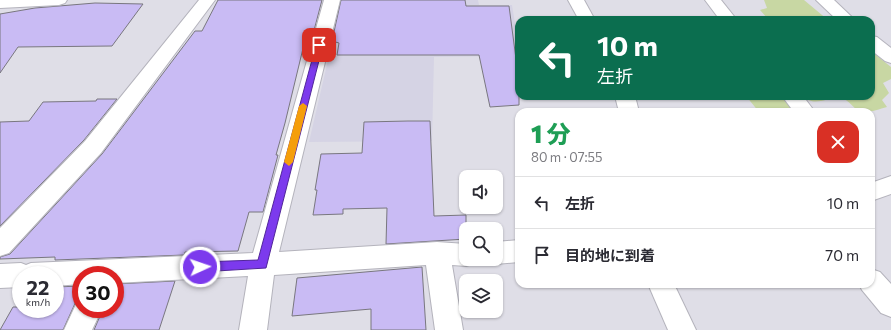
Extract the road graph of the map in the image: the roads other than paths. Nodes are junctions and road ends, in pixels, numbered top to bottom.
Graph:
1 (59, 0) edge
2 (207, 0) edge
3 (332, 0) edge
4 (576, 0) edge
5 (713, 0) edge
6 (824, 0) edge
7 (0, 3) edge
8 (585, 16) edge
9 (726, 16) edge
10 (842, 16) edge
11 (875, 44) edge
12 (891, 57) edge
13 (795, 100) edge
14 (802, 108) edge
15 (891, 186) edge
16 (875, 191) edge
17 (0, 245) edge
18 (515, 251) edge
19 (503, 252) edge
20 (437, 253) junction
21 (459, 255) edge
22 (262, 264) junction
23 (124, 272) edge
24 (12, 275) edge
25 (0, 276) edge
26 (875, 286) edge
27 (663, 288) edge
28 (891, 304) edge
29 (84, 318) edge
30 (78, 330) edge
31 (253, 330) edge
32 (449, 330) edge
33 (682, 330) edge

1 - 7 street
2 - 17 street
3 - 22 street
4 - 8 street
5 - 9 street
6 - 10 street
11 - 12 street
13 - 14 street
15 - 16 street
18 - 19 street
20 - 21 street
20 - 22 street
20 - 32 street
22 - 23 street
22 - 31 street
24 - 25 street
26 - 28 street
27 - 33 street
29 - 30 street

